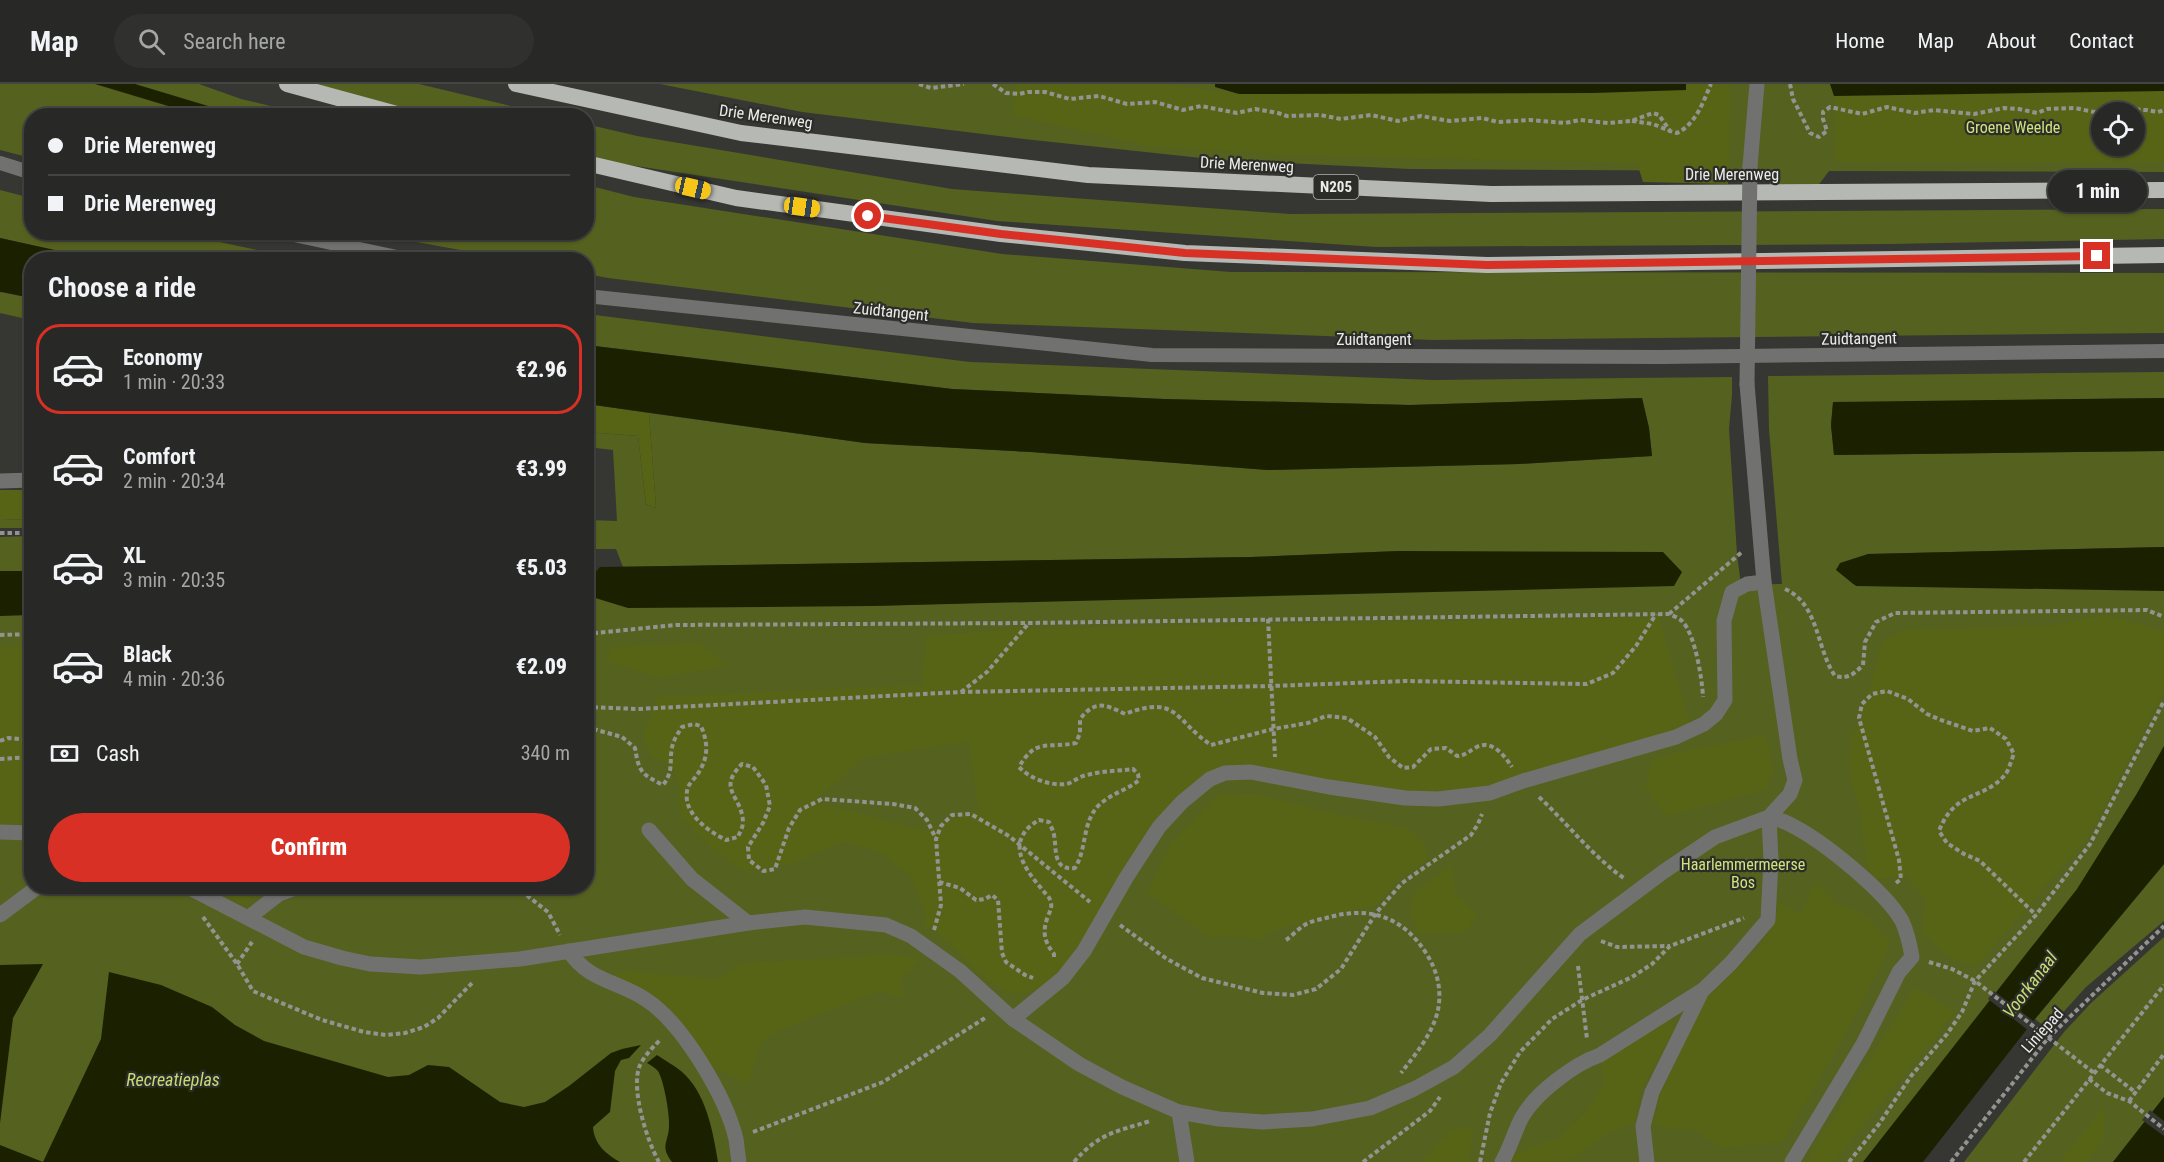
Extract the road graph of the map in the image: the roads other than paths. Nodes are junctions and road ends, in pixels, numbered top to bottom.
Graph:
1 (287, 84) edge
2 (516, 84) edge
3 (1757, 84) edge
4 (375, 108) edge
5 (0, 164) edge
6 (594, 165) edge
7 (24, 171) edge
8 (2164, 190) edge
9 (317, 240) edge
10 (374, 252) edge
11 (2164, 255) edge
12 (594, 297) edge
13 (2164, 351) edge
14 (0, 480) edge
15 (24, 480) edge
16 (1764, 582) junction
17 (1769, 817) junction
18 (649, 830) dead end
19 (0, 832) edge
20 (24, 833) edge
21 (28, 894) edge
22 (202, 894) edge
23 (279, 894) edge
24 (0, 915) edge
25 (248, 918) junction
26 (748, 923) junction
27 (567, 948) junction
28 (1702, 991) junction
29 (1013, 1019) junction
30 (1179, 1112) junction
31 (739, 1162) edge
32 (1187, 1162) edge
33 (1502, 1162) edge
34 (1647, 1162) edge
35 (1792, 1162) edge

1 - 4 highway
2 - 8 highway, Drie Merenweg / N205
3 - 16 street, bridge
5 - 7 lane
6 - 11 highway
9 - 10 lane
12 - 13 lane, Zuidtangent
14 - 15 street
16 - 17 street
16 - 29 street
17 - 28 street
17 - 30 street
17 - 35 street
18 - 26 street
19 - 20 street
21 - 24 street
22 - 25 street
23 - 25 street
25 - 27 street
26 - 27 street
26 - 29 street
27 - 31 street
28 - 33 street
28 - 34 street
29 - 30 street
30 - 32 street

